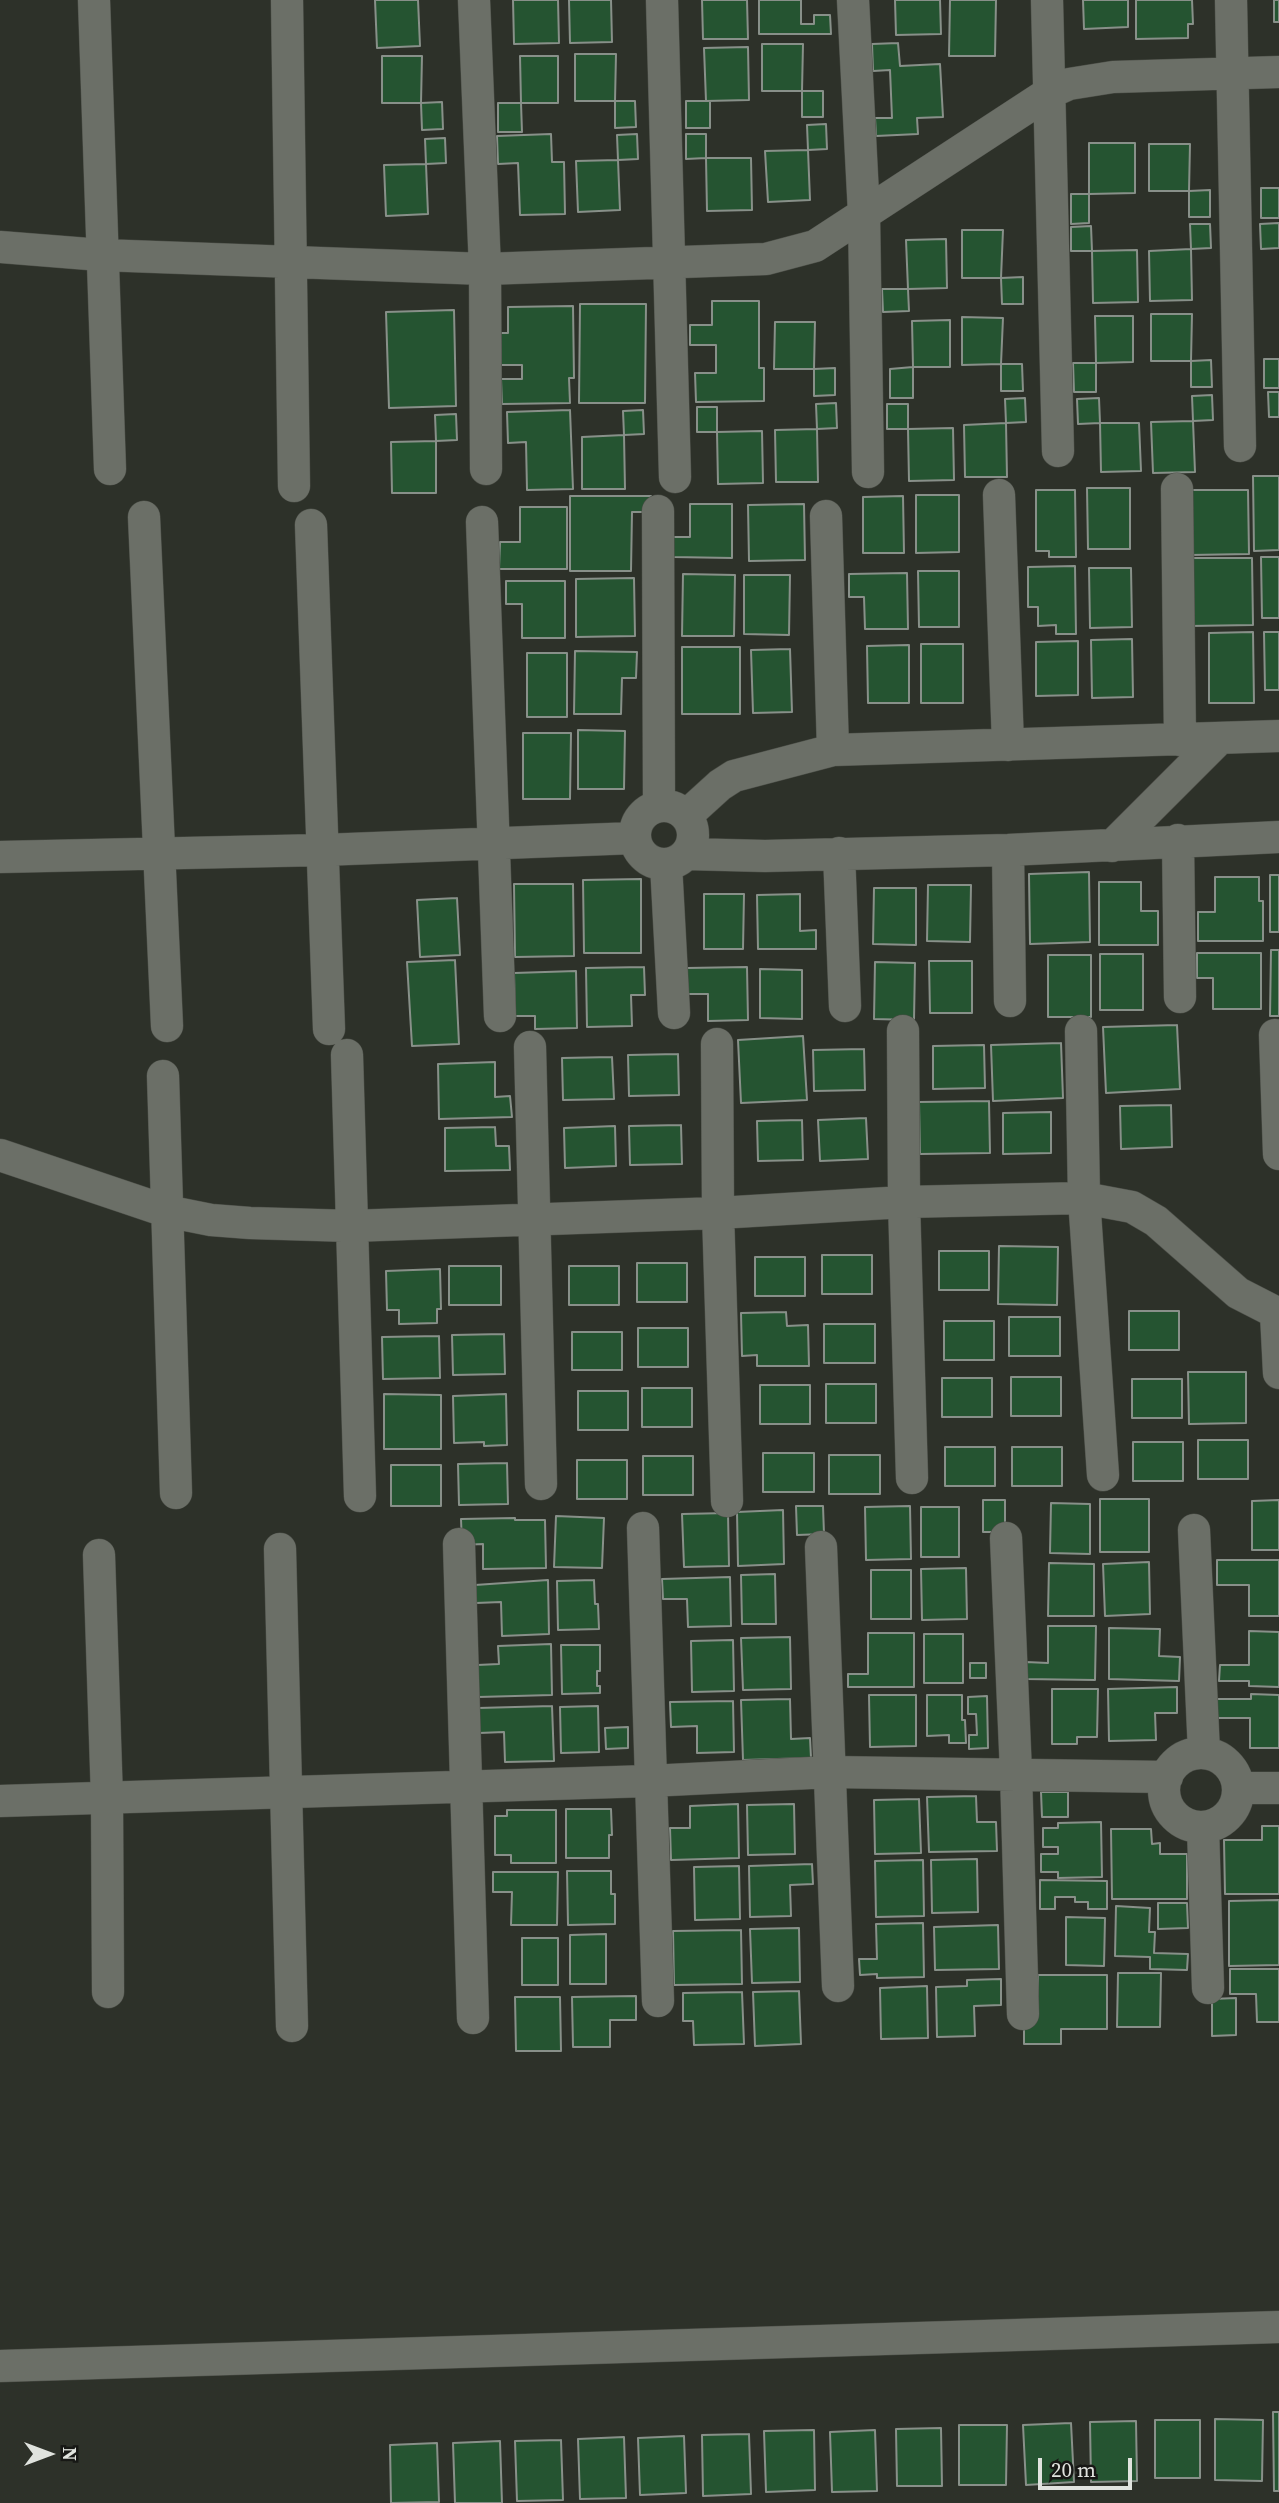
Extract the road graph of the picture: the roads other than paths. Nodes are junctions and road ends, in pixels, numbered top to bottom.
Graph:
1 (94, 0) edge
2 (287, 0) edge
3 (474, 0) edge
4 (662, 0) edge
5 (853, 0) edge
6 (1047, 0) edge
7 (1231, 0) edge
8 (1279, 72) edge
9 (1234, 73) junction
10 (1049, 93) junction
11 (864, 214) junction
12 (0, 247) edge
13 (102, 256) junction
14 (291, 263) junction
15 (670, 263) junction
16 (485, 269) junction
17 (1240, 446) dead end
18 (1058, 451) dead end
19 (110, 469) dead end
20 (486, 469) dead end
21 (869, 472) dead end
22 (675, 477) dead end
23 (294, 486) dead end
24 (1177, 489) dead end
25 (999, 495) dead end
26 (658, 511) dead end
27 (826, 516) dead end
28 (144, 517) dead end
29 (482, 522) dead end
30 (311, 525) dead end
31 (1279, 736) edge
32 (1220, 738) junction
33 (1180, 740) junction
34 (1008, 745) junction
35 (833, 750) junction
36 (673, 810) junction
37 (1279, 837) edge
38 (635, 838) junction
39 (1178, 840) junction
40 (494, 844) junction
41 (1112, 846) junction
42 (322, 850) junction
43 (1008, 850) junction
44 (159, 853) junction
45 (839, 853) junction
46 (0, 857) edge
47 (676, 859) junction
48 (1180, 997) dead end
49 (1010, 1001) dead end
50 (845, 1006) dead end
51 (674, 1013) dead end
52 (500, 1016) dead end
53 (167, 1026) dead end
54 (329, 1029) dead end
55 (903, 1031) dead end
56 (1081, 1031) dead end
57 (1275, 1035) dead end
58 (717, 1044) dead end
59 (530, 1047) dead end
60 (347, 1055) dead end
61 (163, 1076) dead end
62 (1279, 1154) edge
63 (0, 1155) edge
64 (1084, 1198) junction
65 (904, 1202) junction
66 (166, 1211) junction
67 (718, 1213) junction
68 (534, 1219) junction
69 (351, 1226) junction
70 (1278, 1314) edge
71 (1279, 1373) edge
72 (1104, 1475) dead end
73 (912, 1478) dead end
74 (541, 1484) dead end
75 (176, 1493) dead end
76 (360, 1496) dead end
77 (727, 1501) dead end
78 (643, 1528) dead end
79 (1194, 1530) dead end
80 (1006, 1538) dead end
81 (459, 1544) dead end
82 (821, 1546) dead end
83 (280, 1549) dead end
84 (99, 1555) dead end
85 (1204, 1753) junction
86 (831, 1772) junction
87 (1016, 1773) junction
88 (1167, 1777) junction
89 (649, 1781) junction
90 (467, 1785) junction
91 (1238, 1788) junction
92 (1279, 1788) edge
93 (285, 1792) junction
94 (107, 1799) junction
95 (0, 1801) edge
96 (1203, 1828) junction
97 (838, 1986) dead end
98 (1208, 1988) dead end
99 (108, 1992) dead end
100 (658, 2001) dead end
101 (1023, 2014) dead end
102 (473, 2018) dead end
103 (292, 2026) dead end
104 (1279, 2327) edge
105 (0, 2366) edge

1 - 13 street
2 - 14 street
3 - 16 street
4 - 15 street
5 - 11 street
6 - 10 street
7 - 9 street
8 - 9 street
9 - 10 street
9 - 17 street
10 - 11 street
10 - 18 street
11 - 15 street
11 - 21 street
12 - 13 street
13 - 14 street
13 - 19 street
14 - 16 street
14 - 23 street
15 - 16 street
15 - 22 street
16 - 20 street
24 - 33 street
25 - 34 street
26 - 36 street
27 - 35 street
28 - 44 street
29 - 40 street
30 - 42 street
31 - 32 street
32 - 33 street
32 - 41 street
33 - 34 street
34 - 35 street
35 - 36 street
36 - 38 street
36 - 47 street
37 - 39 street
38 - 40 street
38 - 47 street
39 - 41 street
39 - 48 street
40 - 42 street
40 - 52 street
41 - 43 street
42 - 44 street
42 - 54 street
43 - 45 street
43 - 49 street
44 - 46 street
44 - 53 street
45 - 47 street
45 - 50 street
47 - 51 street
55 - 65 street
56 - 64 street
57 - 62 street
58 - 67 street
59 - 68 street
60 - 69 street
61 - 66 street
63 - 66 street
64 - 65 street
64 - 70 street
64 - 72 street
65 - 67 street
65 - 73 street
66 - 69 street
66 - 75 street
67 - 68 street
67 - 77 street
68 - 69 street
68 - 74 street
69 - 76 street
70 - 71 street
78 - 89 street
79 - 85 street
80 - 87 street
81 - 90 street
82 - 86 street
83 - 93 street
84 - 94 street
85 - 88 street
85 - 91 street
86 - 87 street
86 - 89 street
86 - 97 street
87 - 88 street
87 - 101 street
88 - 96 street
89 - 90 street
89 - 100 street
90 - 93 street
90 - 102 street
91 - 92 street
91 - 96 street
93 - 94 street
93 - 103 street
94 - 95 street
94 - 99 street
96 - 98 street
104 - 105 street

